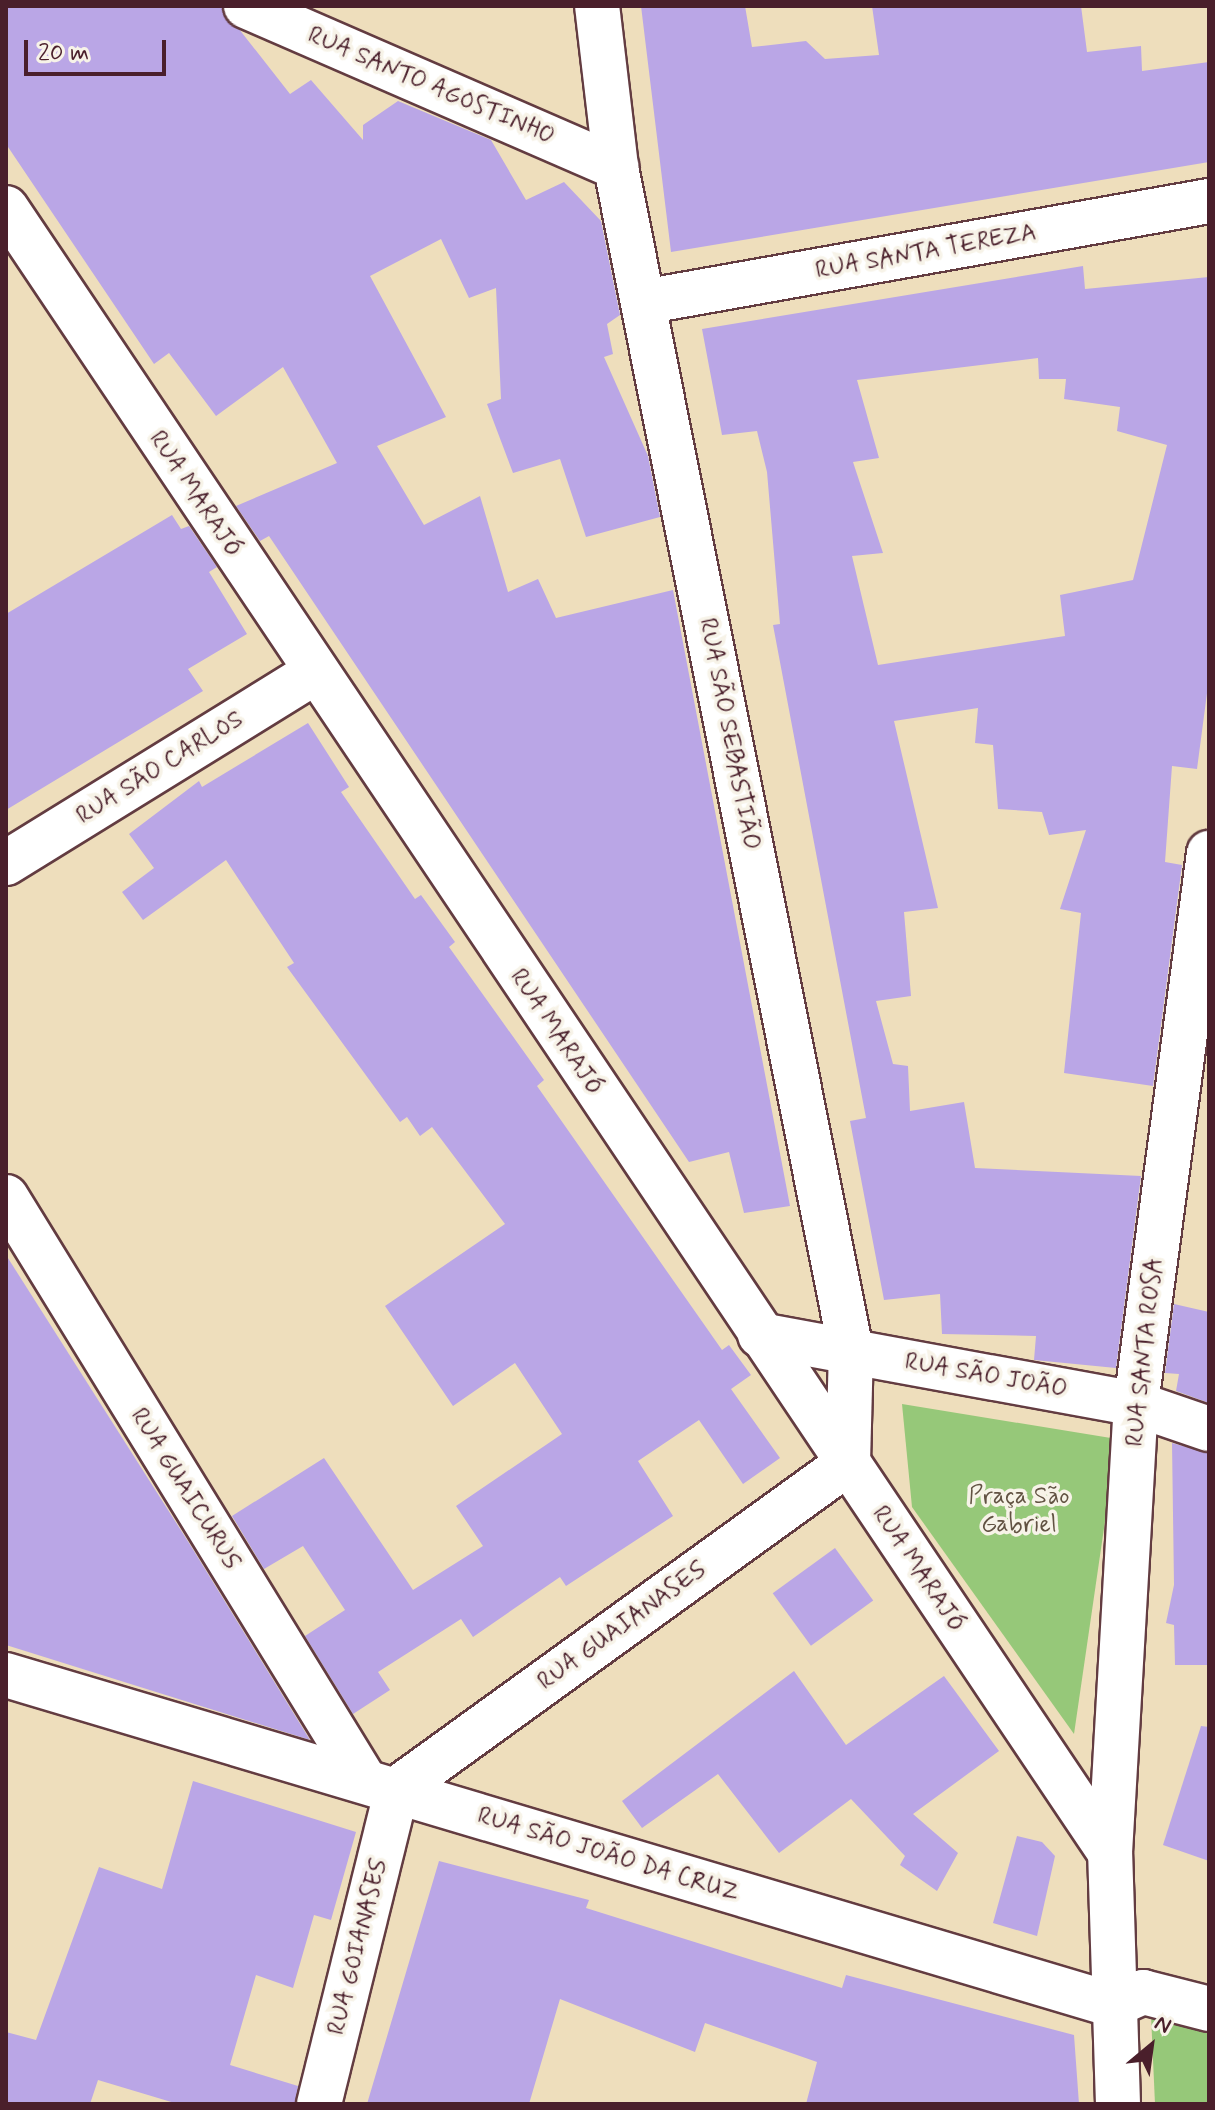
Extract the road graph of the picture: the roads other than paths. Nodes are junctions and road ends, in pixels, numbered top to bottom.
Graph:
1 (246, 6) edge
2 (597, 6) edge
3 (616, 167) junction
4 (1209, 201) edge
5 (6, 208) edge
6 (643, 302) junction
7 (314, 673) junction
8 (1209, 853) edge
9 (6, 863) edge
10 (6, 1197) edge
11 (760, 1335) junction
12 (851, 1351) junction
13 (1136, 1404) junction
14 (1209, 1429) edge
15 (848, 1463) junction
16 (6, 1675) edge
17 (381, 1785) junction
18 (1110, 1853) junction
19 (1114, 2005) junction
20 (1209, 2009) edge
21 (319, 2104) edge
22 (1118, 2104) edge

1 - 3 street, RUA SANTO AGOSTINHO
2 - 3 street, RUA SÃO SEBASTIÃO
3 - 6 street, RUA SÃO SEBASTIÃO
4 - 6 street, RUA SANTA TEREZA
5 - 7 street, RUA MARAJÓ
6 - 12 street, RUA SÃO SEBASTIÃO
7 - 9 street, RUA SÃO CARLOS
7 - 11 street, RUA MARAJÓ
8 - 13 street, RUA SANTA ROSA
10 - 17 street, RUA GUAICURUS
11 - 12 street, RUA SÃO JOÃO
11 - 15 street, RUA MARAJÓ
12 - 13 street, RUA SÃO JOÃO
12 - 15 street, RUA SÃO SEBASTIÃO
13 - 14 street, RUA SÃO JOÃO
13 - 18 street, RUA SANTA ROSA
15 - 17 street, RUA GUAIANASES
15 - 18 street, RUA MARAJÓ
16 - 17 street, RUA SÃO JOÃO DA CRUZ
17 - 19 street, RUA SÃO JOÃO DA CRUZ
17 - 21 street, RUA GOIANASES
18 - 19 street, RUA SANTA ROSA
19 - 20 street
19 - 22 street, RUA SANTA ROSA

